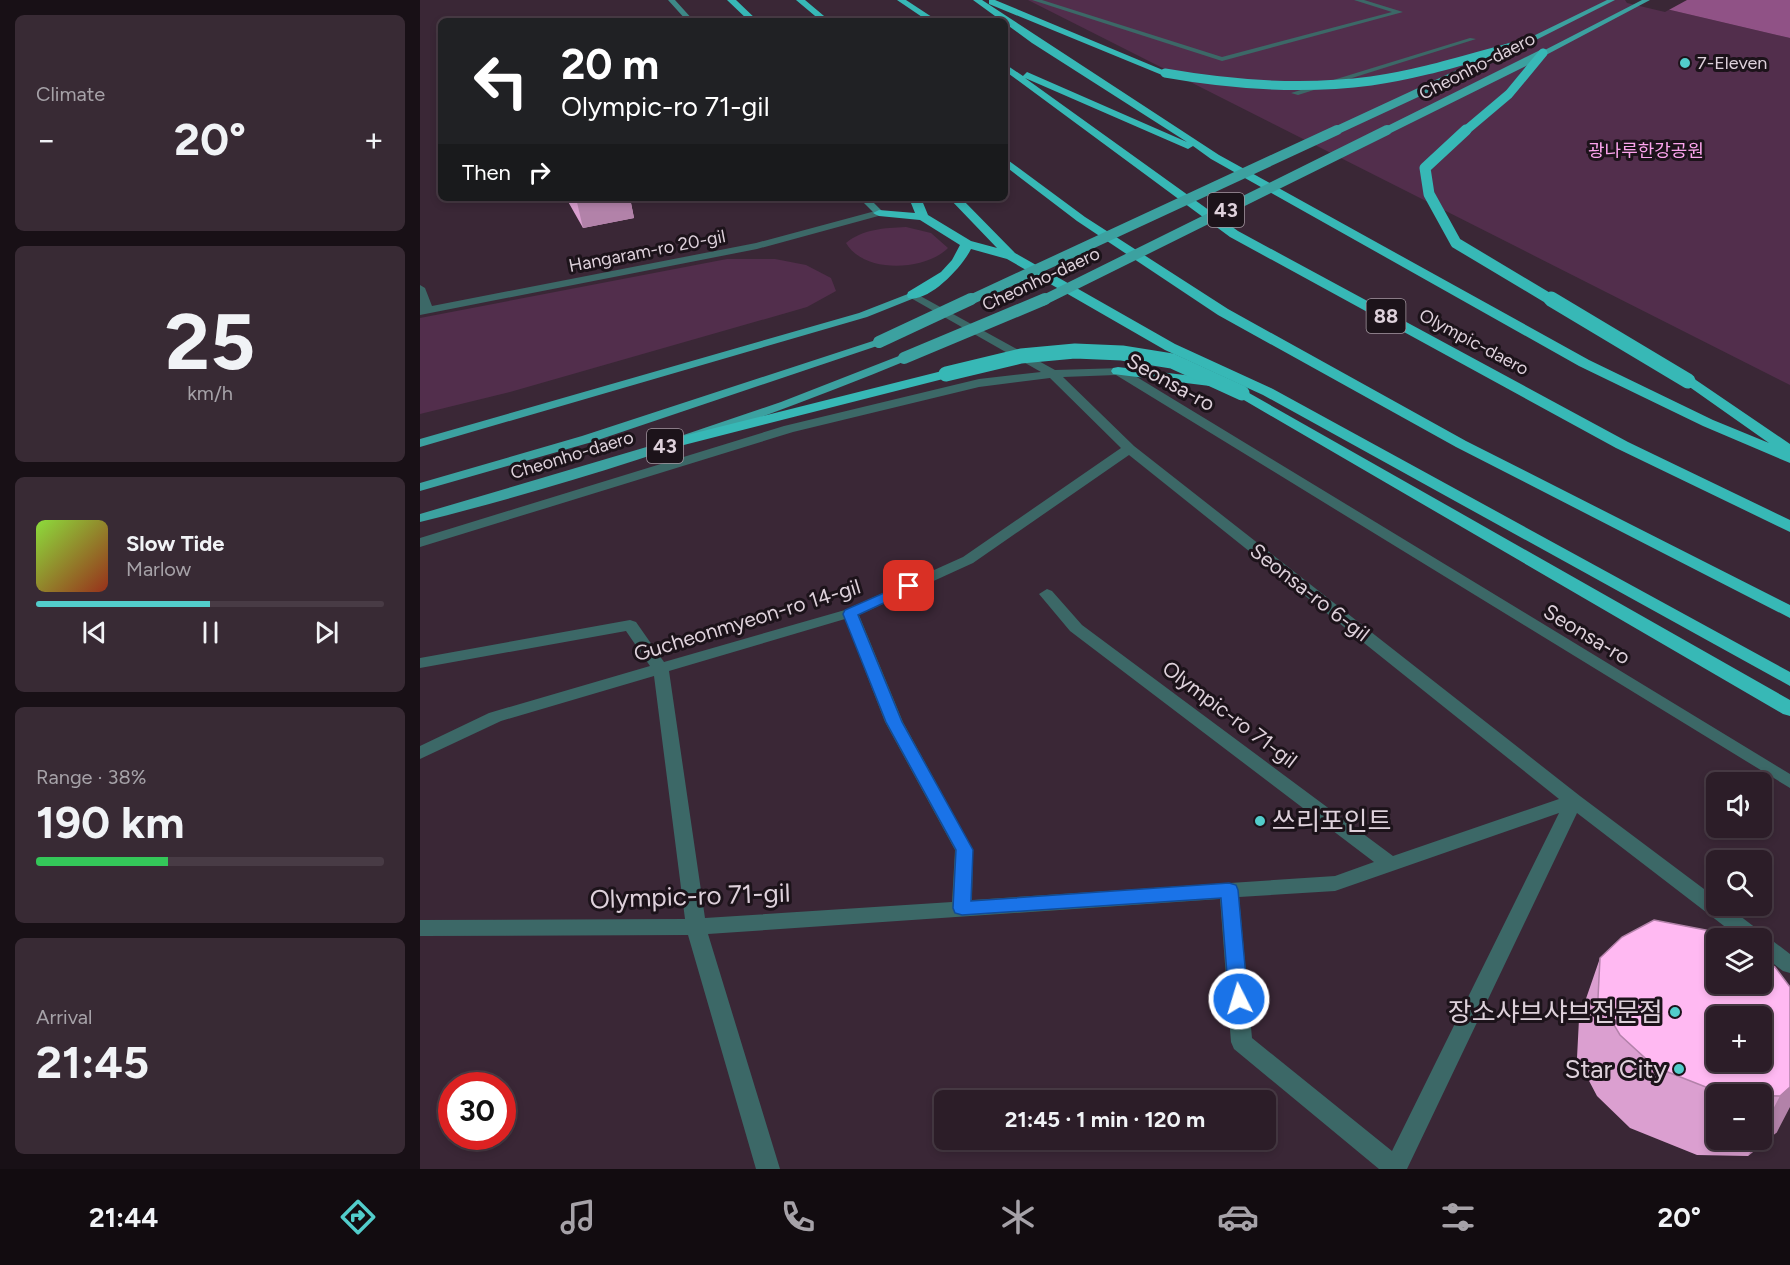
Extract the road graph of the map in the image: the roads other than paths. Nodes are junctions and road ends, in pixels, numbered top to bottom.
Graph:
1 (671, 0) edge
2 (731, 0) edge
3 (901, 0) edge
4 (977, 0) edge
5 (986, 0) edge
6 (1035, 0) edge
7 (1357, 0) edge
8 (1612, 0) edge
9 (1647, 0) edge
10 (801, 1) edge
11 (688, 18) edge
12 (751, 18) edge
13 (807, 18) edge
14 (822, 18) edge
15 (929, 18) edge
16 (1001, 18) edge
17 (1008, 23) edge
18 (1472, 39) dead end
19 (1520, 45) junction
20 (1543, 53) junction
21 (1008, 68) edge
22 (1008, 69) edge
23 (1295, 93) dead end
24 (1215, 156) junction
25 (1008, 163) edge
26 (867, 201) edge
27 (916, 201) edge
28 (958, 201) edge
29 (898, 203) dead end
30 (879, 213) junction
31 (923, 217) junction
32 (967, 244) junction
33 (1011, 256) junction
34 (420, 288) edge
35 (913, 295) junction
36 (424, 312) edge
37 (1118, 371) junction
38 (1053, 374) junction
39 (1268, 392) junction
40 (676, 442) junction
41 (420, 444) edge
42 (1129, 449) junction
43 (1790, 450) edge
44 (1790, 458) edge
45 (420, 487) edge
46 (420, 518) edge
47 (1790, 526) edge
48 (420, 543) edge
49 (1047, 594) dead end
50 (1790, 612) edge
51 (850, 614) junction
52 (420, 663) edge
53 (661, 670) junction
54 (1790, 680) edge
55 (1790, 709) edge
56 (420, 753) edge
57 (1790, 782) edge
58 (1574, 801) junction
59 (1390, 864) junction
60 (1229, 890) junction
61 (962, 908) junction
62 (696, 927) junction
63 (420, 928) edge
64 (1741, 928) edge
65 (1772, 951) edge
66 (1790, 965) edge
67 (1395, 1168) edge
68 (768, 1169) edge

1 - 11 street
2 - 12 highway
3 - 15 highway
4 - 16 highway
5 - 19 highway, bridge
6 - 7 street
8 - 19 main road, Cheonho-daero / 43
9 - 20 main road, Cheonho-daero / 43
10 - 13 highway
10 - 14 highway
17 - 24 highway
18 - 23 street
19 - 45 main road, Cheonho-daero / 43, bridge
20 - 40 main road, Cheonho-daero / 43, bridge
20 - 43 highway, bridge
21 - 24 highway
22 - 47 highway, Olympic-daero / 88
24 - 44 highway
25 - 50 highway
26 - 30 street
27 - 31 highway
28 - 33 highway
29 - 30 highway
30 - 31 highway
30 - 36 street, Hangaram-ro 20-gil
31 - 32 highway
32 - 33 highway
32 - 35 highway
33 - 39 highway
34 - 36 street
35 - 38 street, Seonsa-ro 6-gil
35 - 41 main road
37 - 38 street, Seonsa-ro
37 - 39 highway
37 - 57 street, Seonsa-ro
38 - 42 street, Seonsa-ro 6-gil
38 - 48 street, Seonsa-ro
39 - 54 highway
40 - 46 main road, Cheonho-daero / 43
40 - 55 highway, bridge
42 - 51 street, Gucheonmyeon-ro 14-gil
42 - 58 street, Seonsa-ro 6-gil
49 - 59 street, Olympic-ro 71-gil
51 - 53 street, Gucheonmyeon-ro 14-gil
51 - 61 street
52 - 53 street
53 - 56 street, Gucheonmyeon-ro 14-gil
53 - 62 street
58 - 59 street, Olympic-ro 71-gil
58 - 64 street, Seonsa-ro 6-gil
58 - 67 street
59 - 60 street, Olympic-ro 71-gil
60 - 61 street, Olympic-ro 71-gil
60 - 67 street
61 - 62 street, Olympic-ro 71-gil
62 - 63 street, Olympic-ro 71-gil
62 - 68 street
65 - 66 street

